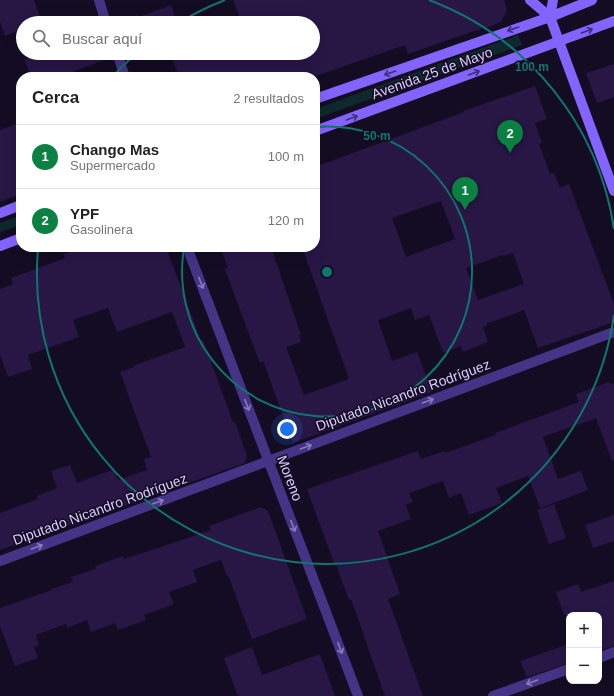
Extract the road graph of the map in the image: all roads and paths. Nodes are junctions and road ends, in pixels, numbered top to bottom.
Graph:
1 (98, 0) edge
2 (530, 0) edge
3 (552, 0) edge
4 (592, 0) edge
5 (104, 16) edge
6 (550, 16) junction
7 (614, 21) edge
8 (559, 41) junction
9 (119, 60) edge
10 (123, 72) edge
11 (320, 97) edge
12 (320, 129) edge
13 (614, 191) edge
14 (16, 207) edge
15 (0, 213) edge
16 (16, 240) edge
17 (0, 246) edge
18 (189, 252) edge
19 (614, 332) edge
20 (268, 461) junction
21 (0, 561) edge
22 (614, 652) edge
23 (602, 657) edge
24 (566, 670) edge
25 (358, 696) edge
26 (493, 696) edge

1 - 5 street
2 - 6 main road
3 - 6 main road
4 - 6 main road, Avenida 25 de Mayo
6 - 8 main road
6 -> 11 main road, Avenida 25 de Mayo
8 -> 7 main road, Avenida 25 de Mayo
12 -> 8 main road, Avenida 25 de Mayo
8 - 13 main road
9 - 10 street
14 - 15 main road
16 - 17 main road
18 -> 20 street, Moreno
20 -> 19 street, Diputado Nicandro Rodríguez
21 -> 20 street, Diputado Nicandro Rodríguez
20 -> 25 street, Moreno
22 - 23 street
24 -> 26 street

